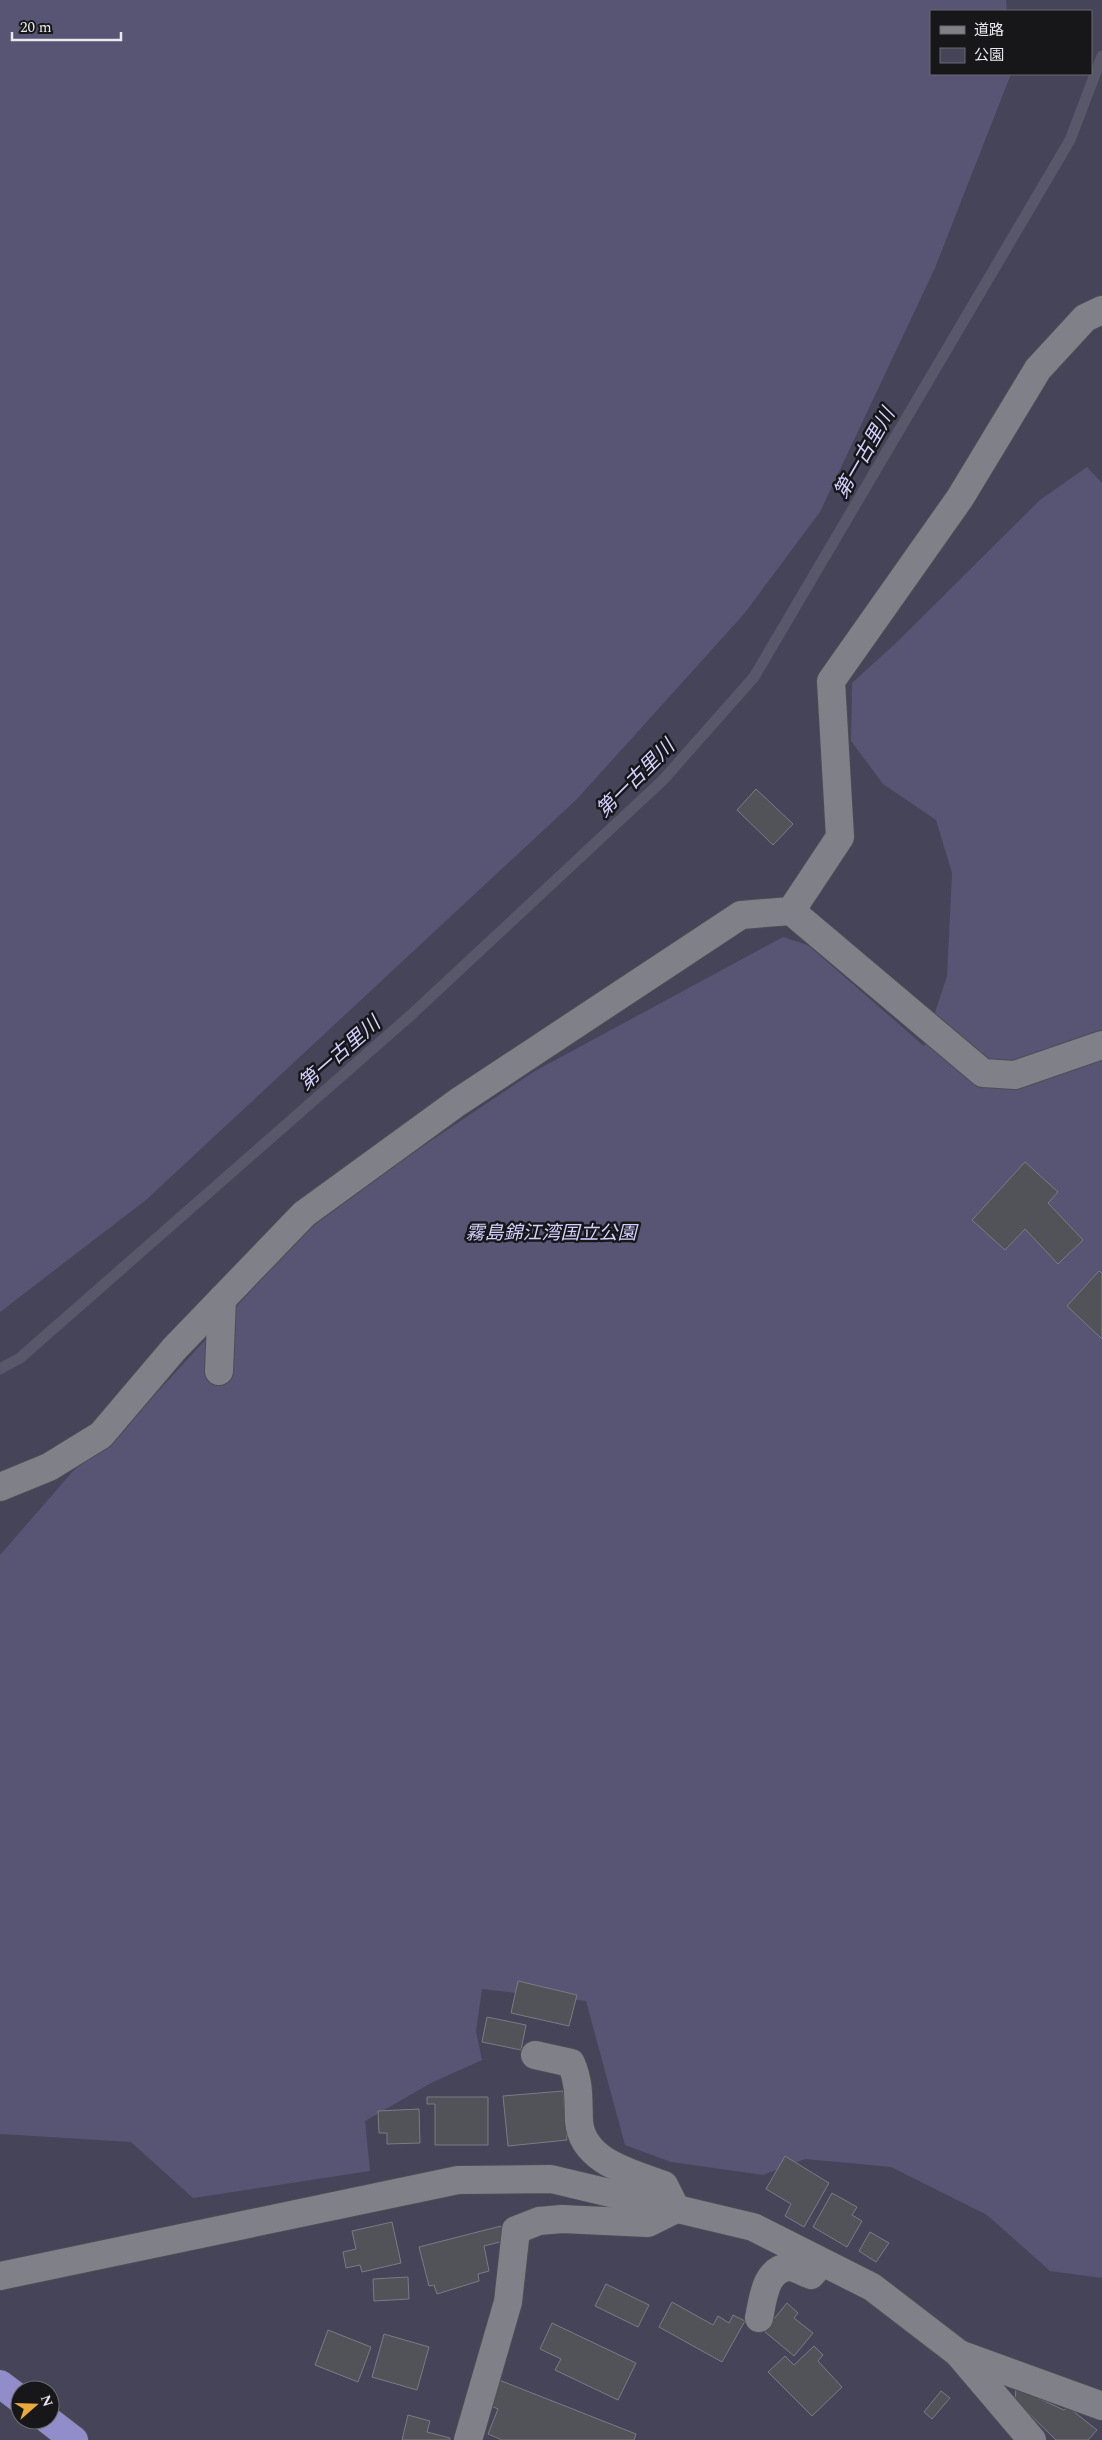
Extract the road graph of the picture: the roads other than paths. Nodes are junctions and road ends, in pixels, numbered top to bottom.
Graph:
1 (1102, 310) edge
2 (791, 911) junction
3 (1102, 1045) edge
4 (222, 1298) junction
5 (219, 1371) dead end
6 (0, 1487) edge
7 (535, 2055) dead end
8 (676, 2209) junction
9 (822, 2262) junction
10 (0, 2276) edge
11 (759, 2318) dead end
12 (958, 2353) junction
13 (1102, 2406) edge
14 (60, 2429) edge
15 (74, 2440) edge
16 (468, 2440) edge
17 (1032, 2440) edge

1 - 2 street
2 - 3 street
2 - 4 street
4 - 5 street
4 - 6 street
7 - 8 street
8 - 9 street
8 - 10 street
8 - 16 street
9 - 11 street
9 - 12 street
12 - 13 street
12 - 17 street
14 - 15 highway

